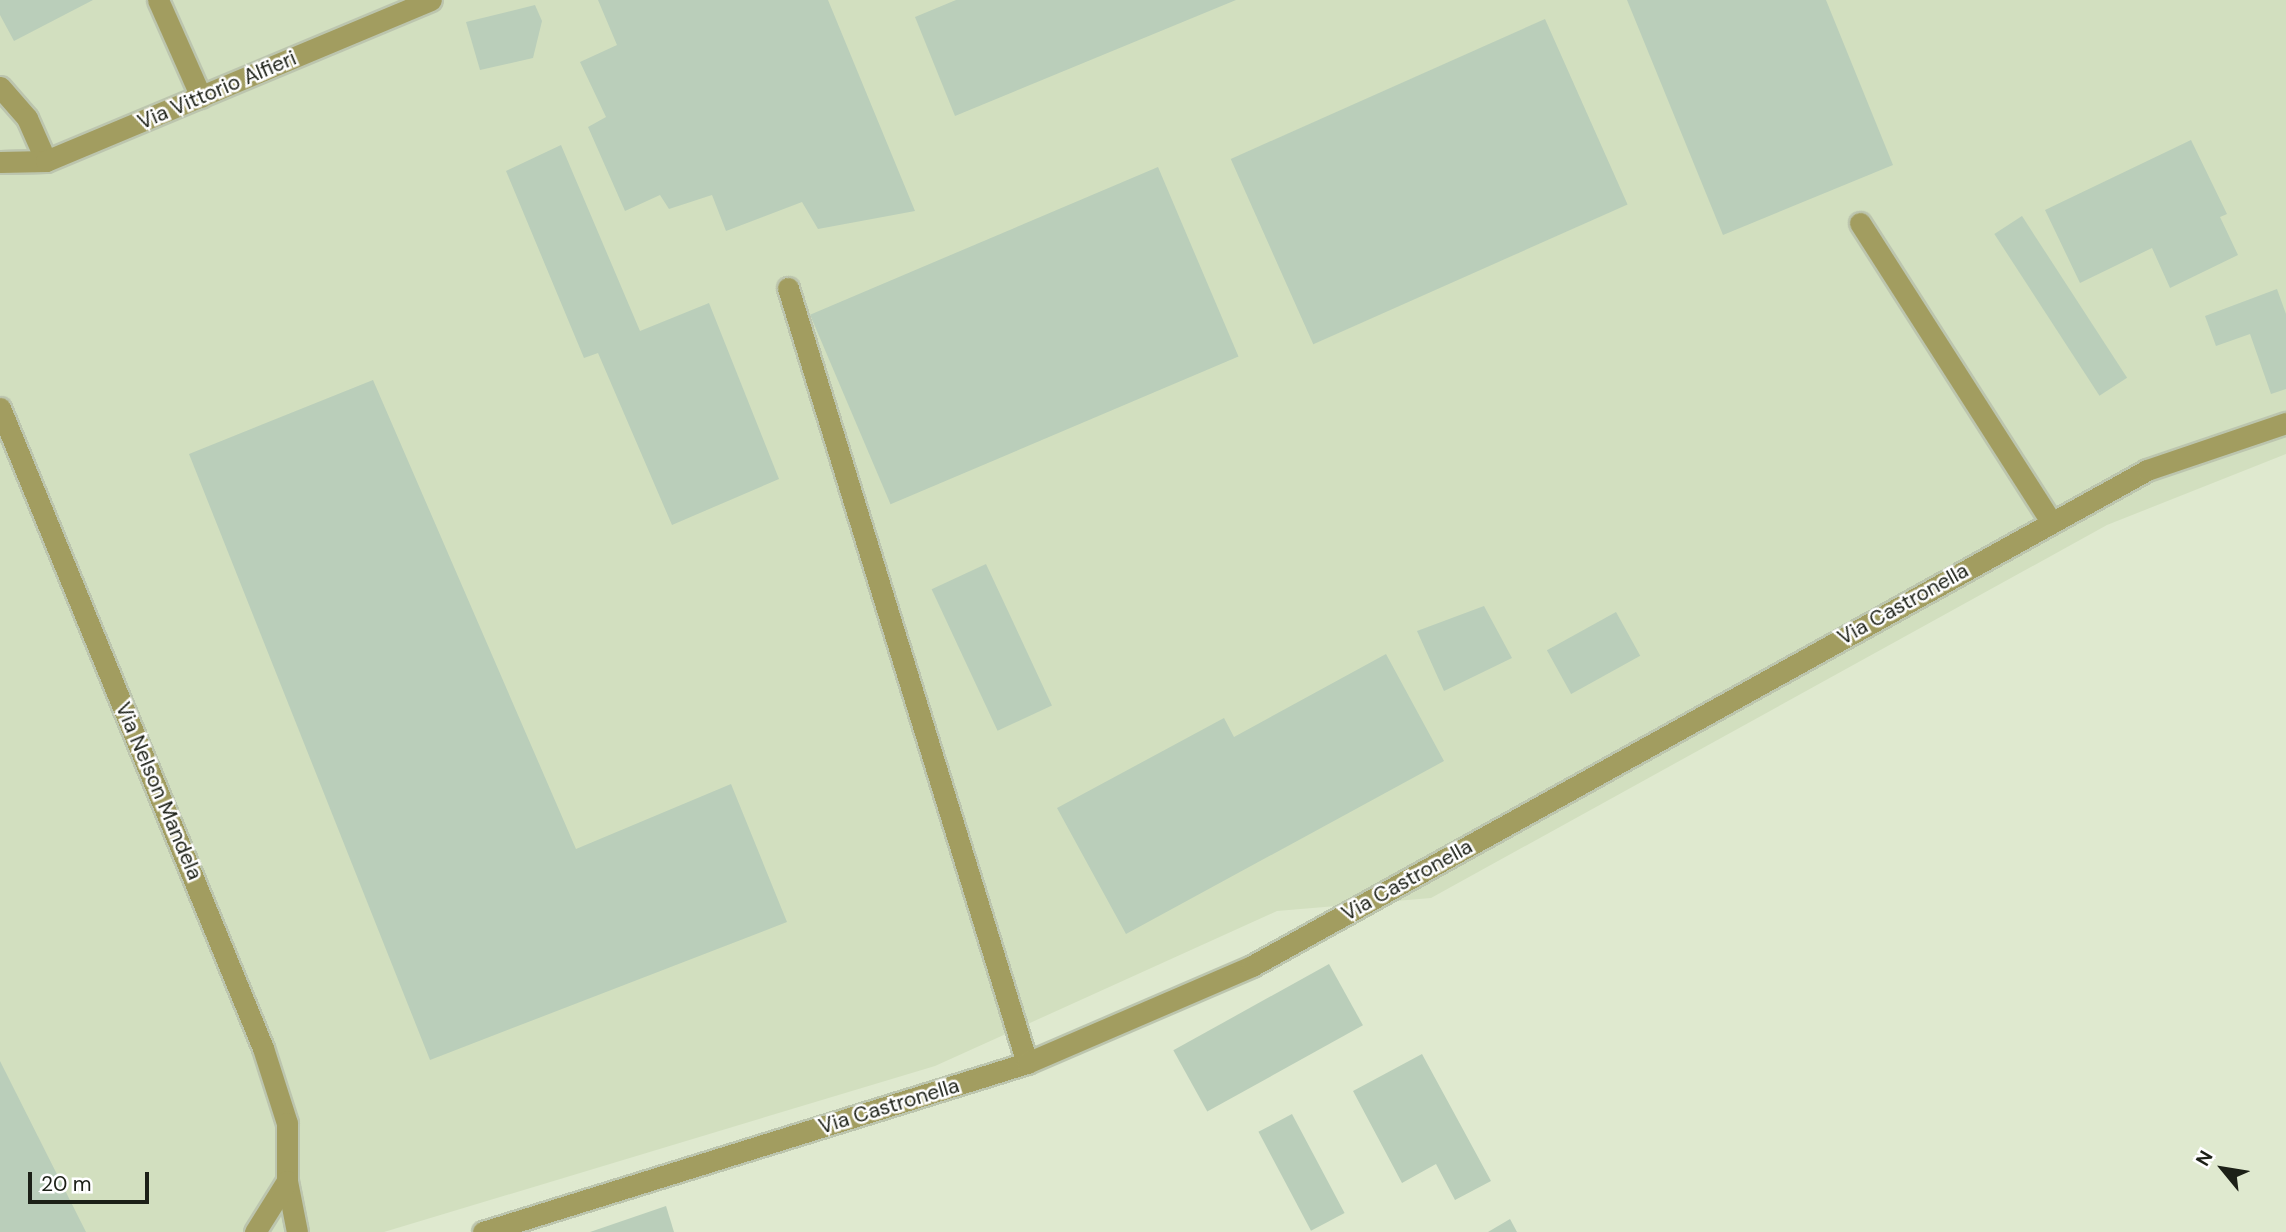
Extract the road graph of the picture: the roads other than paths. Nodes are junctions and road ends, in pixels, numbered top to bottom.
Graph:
1 (158, 0) edge
2 (431, 0) edge
3 (0, 87) edge
4 (201, 97) junction
5 (0, 162) edge
6 (46, 162) junction
7 (1860, 223) dead end
8 (788, 288) dead end
9 (0, 408) edge
10 (2286, 423) edge
11 (2051, 522) junction
12 (1027, 1063) junction
13 (287, 1181) junction
14 (255, 1232) edge
15 (297, 1232) edge
16 (484, 1232) edge

1 - 4 street
2 - 4 street, Via Vittorio Alfieri
3 - 6 street
4 - 6 street, Via Vittorio Alfieri
5 - 6 street, Via Vittorio Alfieri
7 - 11 street
8 - 12 street
9 - 13 street, Via Nelson Mandela
10 - 11 street, Via Castronella
11 - 12 street, Via Castronella
12 - 16 street, Via Castronella
13 - 14 street
13 - 15 street, Via Nelson Mandela

